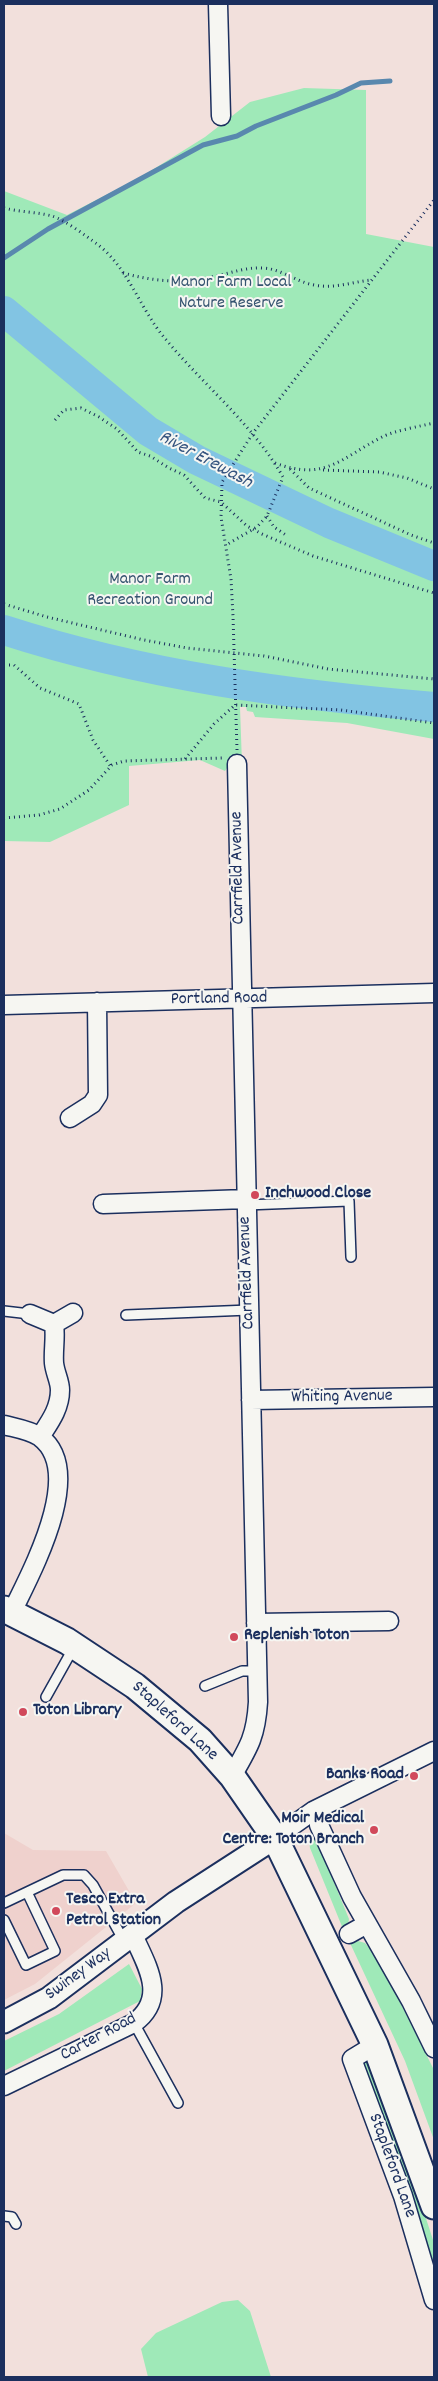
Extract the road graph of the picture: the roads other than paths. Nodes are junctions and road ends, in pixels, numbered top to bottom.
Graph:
1 (218, 4) edge
2 (221, 116) dead end
3 (237, 764) road end
4 (434, 993) edge
5 (241, 1000) junction
6 (97, 1002) junction
7 (4, 1005) edge
8 (70, 1118) dead end
9 (246, 1202) junction
10 (114, 1209) dead end
11 (351, 1258) dead end
12 (249, 1310) junction
13 (4, 1311) edge
14 (73, 1313) dead end
15 (30, 1314) joint
16 (126, 1315) dead end
17 (54, 1324) junction
18 (434, 1397) edge
19 (251, 1400) junction
20 (4, 1425) edge
21 (40, 1437) junction
22 (8, 1611) edge
23 (389, 1621) dead end
24 (256, 1624) junction
25 (75, 1646) junction
26 (257, 1671) junction
27 (205, 1686) dead end
28 (46, 1697) dead end
29 (434, 1751) edge
30 (232, 1776) junction
31 (319, 1825) dead end
32 (275, 1838) junction
33 (27, 1892) junction
34 (4, 1903) edge
35 (4, 1920) edge
36 (367, 1924) junction
37 (349, 1934) dead end
38 (128, 1938) junction
39 (4, 2022) edge
40 (134, 2024) junction
41 (375, 2044) junction
42 (434, 2048) edge
43 (4, 2086) edge
44 (178, 2103) dead end
45 (434, 2206) edge
46 (4, 2216) edge
47 (16, 2224) dead end
48 (434, 2300) edge

1 - 2 street
3 - 5 street, Carrfield Avenue
4 - 5 street, Portland Road
5 - 6 street, Portland Road
5 - 9 street, Carrfield Avenue
6 - 7 street, Portland Road
6 - 8 street
9 - 10 street
9 - 11 lane
9 - 12 street, Carrfield Avenue
12 - 16 lane
12 - 19 street, Carrfield Avenue
13 - 15 lane
14 - 17 street
15 - 17 street
17 - 21 street
18 - 19 street, Whiting Avenue
19 - 24 street, Carrfield Avenue
20 - 21 street
21 - 22 street
22 - 25 main road, Stapleford Lane
23 - 24 street
24 - 26 street, Carrfield Avenue
25 - 28 lane
25 - 30 main road, Stapleford Lane
26 - 27 lane
26 - 30 street, Carrfield Avenue
29 - 32 street
30 - 32 main road, Stapleford Lane
31 - 36 street
32 - 38 street, Swiney Way
32 - 41 main road, Stapleford Lane
33 - 34 lane
33 - 35 lane
33 - 38 lane
36 - 37 street
36 - 42 street
38 - 39 street, Swiney Way
38 - 40 street, Carter Road
40 - 43 street, Carter Road
40 - 44 lane
41 - 45 main road, Stapleford Lane
41 - 48 street, Stapleford Lane
46 - 47 lane

